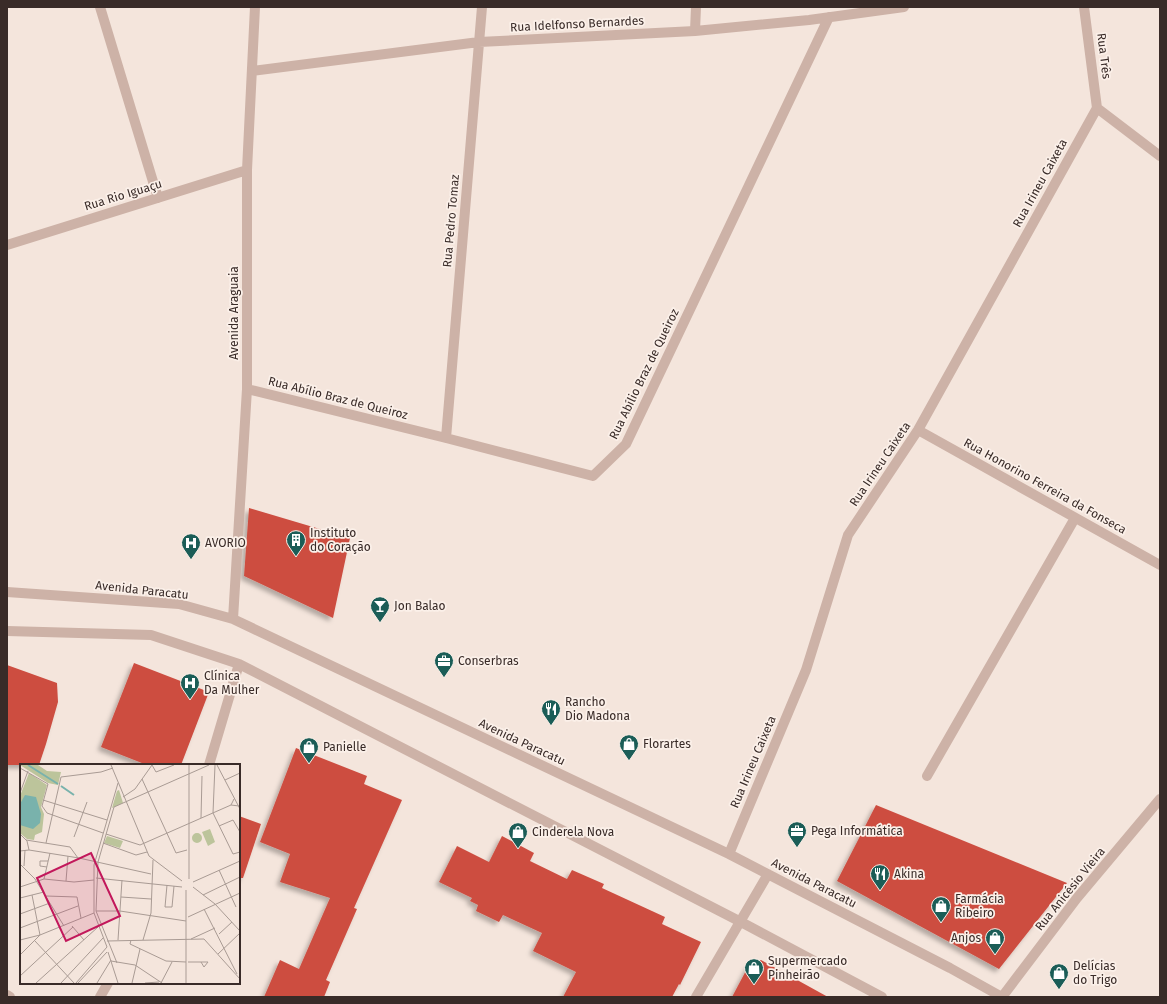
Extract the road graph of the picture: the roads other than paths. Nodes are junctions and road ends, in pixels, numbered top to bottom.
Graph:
1 (100, 7) edge
2 (255, 7) edge
3 (482, 7) edge
4 (696, 7) edge
5 (904, 7) edge
6 (1084, 7) edge
7 (829, 17) junction
8 (695, 31) junction
9 (479, 42) junction
10 (252, 71) junction
11 (1097, 108) junction
12 (1160, 156) edge
13 (248, 170) junction
14 (158, 198) junction
15 (7, 245) edge
16 (247, 389) junction
17 (918, 430) junction
18 (446, 438) junction
19 (1075, 518) junction
20 (1160, 565) edge
21 (7, 592) edge
22 (233, 619) junction
23 (7, 631) edge
24 (239, 664) junction
25 (209, 764) edge
26 (927, 776) dead end
27 (1160, 799) edge
28 (729, 854) junction
29 (768, 874) junction
30 (741, 922) junction
31 (107, 984) edge
32 (7, 995) edge
33 (10, 997) edge
34 (100, 997) edge
35 (696, 997) edge
36 (882, 997) edge
37 (1002, 997) edge

1 - 14 street
2 - 10 street, Avenida Araguaia
3 - 9 street, Rua Pedro Tomaz
4 - 8 street
5 - 7 street, Rua Idelfonso Bernardes
6 - 11 street, Rua Três
7 - 8 street, Rua Idelfonso Bernardes
7 - 18 street, Rua Abílio Braz de Queiroz
8 - 9 street, Rua Idelfonso Bernardes
9 - 10 street, Rua Idelfonso Bernardes
9 - 18 street, Rua Pedro Tomaz
10 - 13 street, Avenida Araguaia
11 - 12 street
11 - 17 street, Rua Irineu Caixeta
13 - 14 street, Rua Rio Iguaçu
13 - 16 street, Avenida Araguaia
14 - 15 street, Rua Rio Iguaçu
16 - 18 street, Rua Abílio Braz de Queiroz
16 - 22 street, Avenida Araguaia
17 - 19 street, Rua Honorino Ferreira da Fonseca
17 - 28 street, Rua Irineu Caixeta
19 - 20 street, Rua Honorino Ferreira da Fonseca
19 - 26 street
21 - 22 street, Avenida Paracatu
22 - 28 street, Avenida Paracatu
23 - 24 street
24 - 25 street
24 - 30 street
27 - 37 street, Rua Anicésio Vieira
28 - 29 street, Avenida Paracatu
29 - 30 street
29 - 37 street, Avenida Paracatu
30 - 35 street
30 - 36 street
31 - 34 street
32 - 33 street

